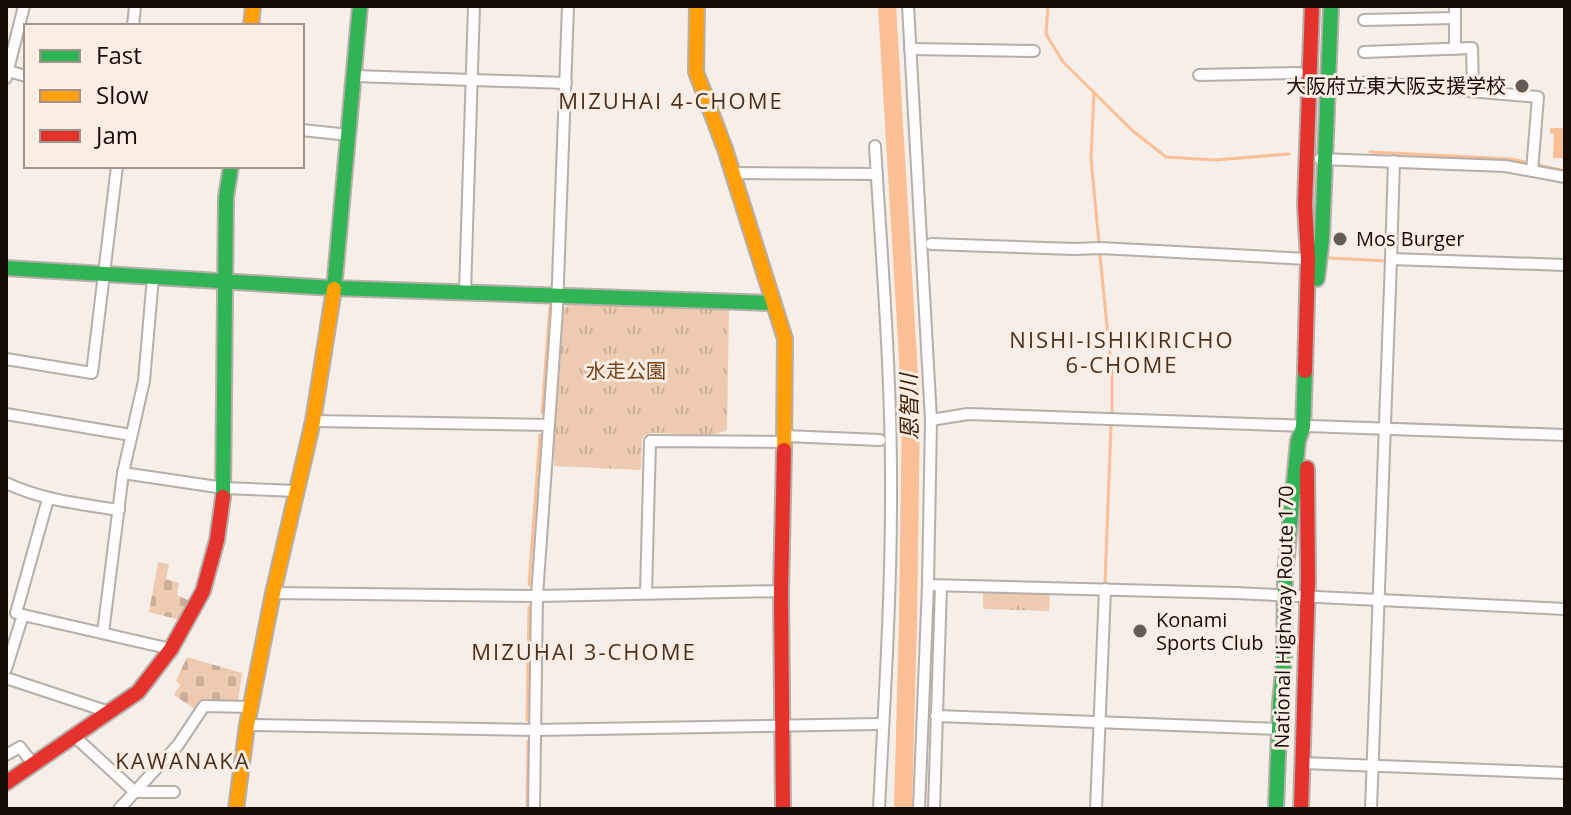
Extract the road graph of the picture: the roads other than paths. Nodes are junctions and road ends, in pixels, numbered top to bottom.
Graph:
1 (24, 6) edge
2 (360, 6) edge
3 (474, 6) edge
4 (568, 6) edge
5 (697, 6) edge
6 (908, 6) edge
7 (1301, 6) edge
8 (1312, 6) edge
9 (1323, 6) edge
10 (1331, 6) edge
11 (1455, 6) edge
12 (1455, 18) junction
13 (1364, 20) dead end
14 (910, 49) junction
15 (1455, 49) junction
16 (1034, 51) dead end
17 (1364, 52) dead end
18 (1299, 73) junction
19 (1199, 75) dead end
20 (354, 76) junction
21 (7, 77) edge
22 (472, 78) junction
23 (1366, 82) dead end
24 (566, 83) junction
25 (1473, 90) junction
26 (304, 130) edge
27 (349, 135) junction
28 (875, 146) dead end
29 (1321, 159) junction
30 (1394, 161) junction
31 (117, 168) edge
32 (231, 168) edge
33 (1532, 171) junction
34 (733, 173) junction
35 (877, 174) junction
36 (1565, 177) edge
37 (931, 244) dead end
38 (1302, 258) junction
39 (1391, 259) junction
40 (1565, 265) edge
41 (6, 268) edge
42 (104, 274) junction
43 (153, 277) junction
44 (226, 282) junction
45 (334, 288) junction
46 (465, 292) junction
47 (558, 295) junction
48 (1307, 302) junction
49 (773, 303) junction
50 (6, 359) edge
51 (6, 414) edge
52 (931, 420) junction
53 (313, 421) junction
54 (549, 425) junction
55 (1303, 427) junction
56 (1386, 430) junction
57 (131, 435) junction
58 (1565, 435) edge
59 (785, 439) junction
60 (880, 440) dead end
61 (123, 473) junction
62 (6, 483) edge
63 (224, 488) junction
64 (297, 491) junction
65 (48, 499) junction
66 (119, 510) junction
67 (928, 585) junction
68 (941, 586) junction
69 (1105, 589) junction
70 (781, 591) junction
71 (273, 593) junction
72 (646, 593) junction
73 (537, 596) junction
74 (1285, 596) junction
75 (1308, 597) junction
76 (1379, 601) junction
77 (1565, 609) edge
78 (15, 613) edge
79 (103, 633) junction
80 (171, 649) junction
81 (6, 669) edge
82 (6, 678) edge
83 (250, 707) junction
84 (109, 712) junction
85 (936, 716) junction
86 (1100, 721) junction
87 (878, 724) dead end
88 (247, 725) junction
89 (783, 726) junction
90 (1279, 729) junction
91 (535, 730) junction
92 (74, 736) junction
93 (6, 755) edge
94 (1302, 763) junction
95 (33, 764) junction
96 (1373, 767) junction
97 (1565, 773) edge
98 (6, 783) edge
99 (135, 792) junction
100 (174, 792) dead end
101 (119, 809) edge
102 (236, 809) edge
103 (534, 809) edge
104 (783, 809) edge
105 (879, 809) edge
106 (919, 809) edge
107 (934, 809) edge
108 (1096, 809) edge
109 (1276, 809) edge
110 (1301, 809) edge
111 (1371, 809) edge

1 - 21 street
2 - 20 main road
3 - 22 street
4 - 24 street
5 - 34 main road
6 - 14 street
7 - 18 main road
8 - 38 main road
9 - 29 main road
10 - 29 main road
11 - 12 street
12 - 13 street
12 - 15 street
14 - 16 street
14 - 52 street
15 - 17 street
15 - 25 street
18 - 19 street
18 - 38 main road
20 - 22 street
20 - 27 main road
22 - 24 street
22 - 46 street
23 - 25 street
24 - 47 street
25 - 33 street
26 - 27 street
27 - 45 main road
28 - 35 street
29 - 30 street
29 - 38 main road
29 - 48 main road
30 - 33 street
30 - 39 street
31 - 42 street
32 - 44 main road
33 - 36 street
34 - 35 street
34 - 49 main road
35 - 105 street
37 - 38 street
38 - 48 main road
39 - 40 street
39 - 56 street
41 - 42 main road
42 - 43 main road
42 - 50 street
43 - 44 main road
43 - 57 street
44 - 45 main road
44 - 63 main road
45 - 46 main road
45 - 53 main road
46 - 47 main road
47 - 49 main road
47 - 54 street
48 - 55 main road, National Highway Route 170
49 - 59 main road
51 - 57 street
52 - 55 street
52 - 67 street
53 - 54 street
53 - 64 main road
54 - 73 street
55 - 56 street
55 - 74 main road, National Highway Route 170
55 - 75 main road, National Highway Route 170
56 - 58 street
56 - 76 street
57 - 61 street
59 - 60 street
59 - 70 main road
59 - 72 street
61 - 63 street
61 - 66 street
62 - 65 street
63 - 64 street
63 - 80 main road
64 - 71 main road
65 - 66 street
65 - 78 street
66 - 79 street
67 - 68 street
67 - 106 street
68 - 69 street
68 - 85 street
69 - 74 street
69 - 86 street
70 - 72 street
70 - 89 main road
71 - 73 street
71 - 83 main road
72 - 73 street
73 - 91 street
74 - 75 street
74 - 90 main road, National Highway Route 170
75 - 76 street
75 - 94 main road, National Highway Route 170
76 - 77 street
76 - 96 street
78 - 79 street
78 - 81 street
79 - 80 street
80 - 84 main road
82 - 84 street
83 - 88 main road
83 - 99 street
84 - 92 main road
85 - 86 street
85 - 107 street
86 - 90 street
86 - 108 street
87 - 89 street
88 - 91 street
88 - 102 main road
89 - 91 street
89 - 104 main road
90 - 109 main road, National Highway Route 170
91 - 103 street
92 - 95 main road
92 - 99 street
93 - 95 street
94 - 96 street
94 - 110 main road, National Highway Route 170
95 - 98 main road
96 - 97 street
96 - 111 street
99 - 100 street
99 - 101 street

